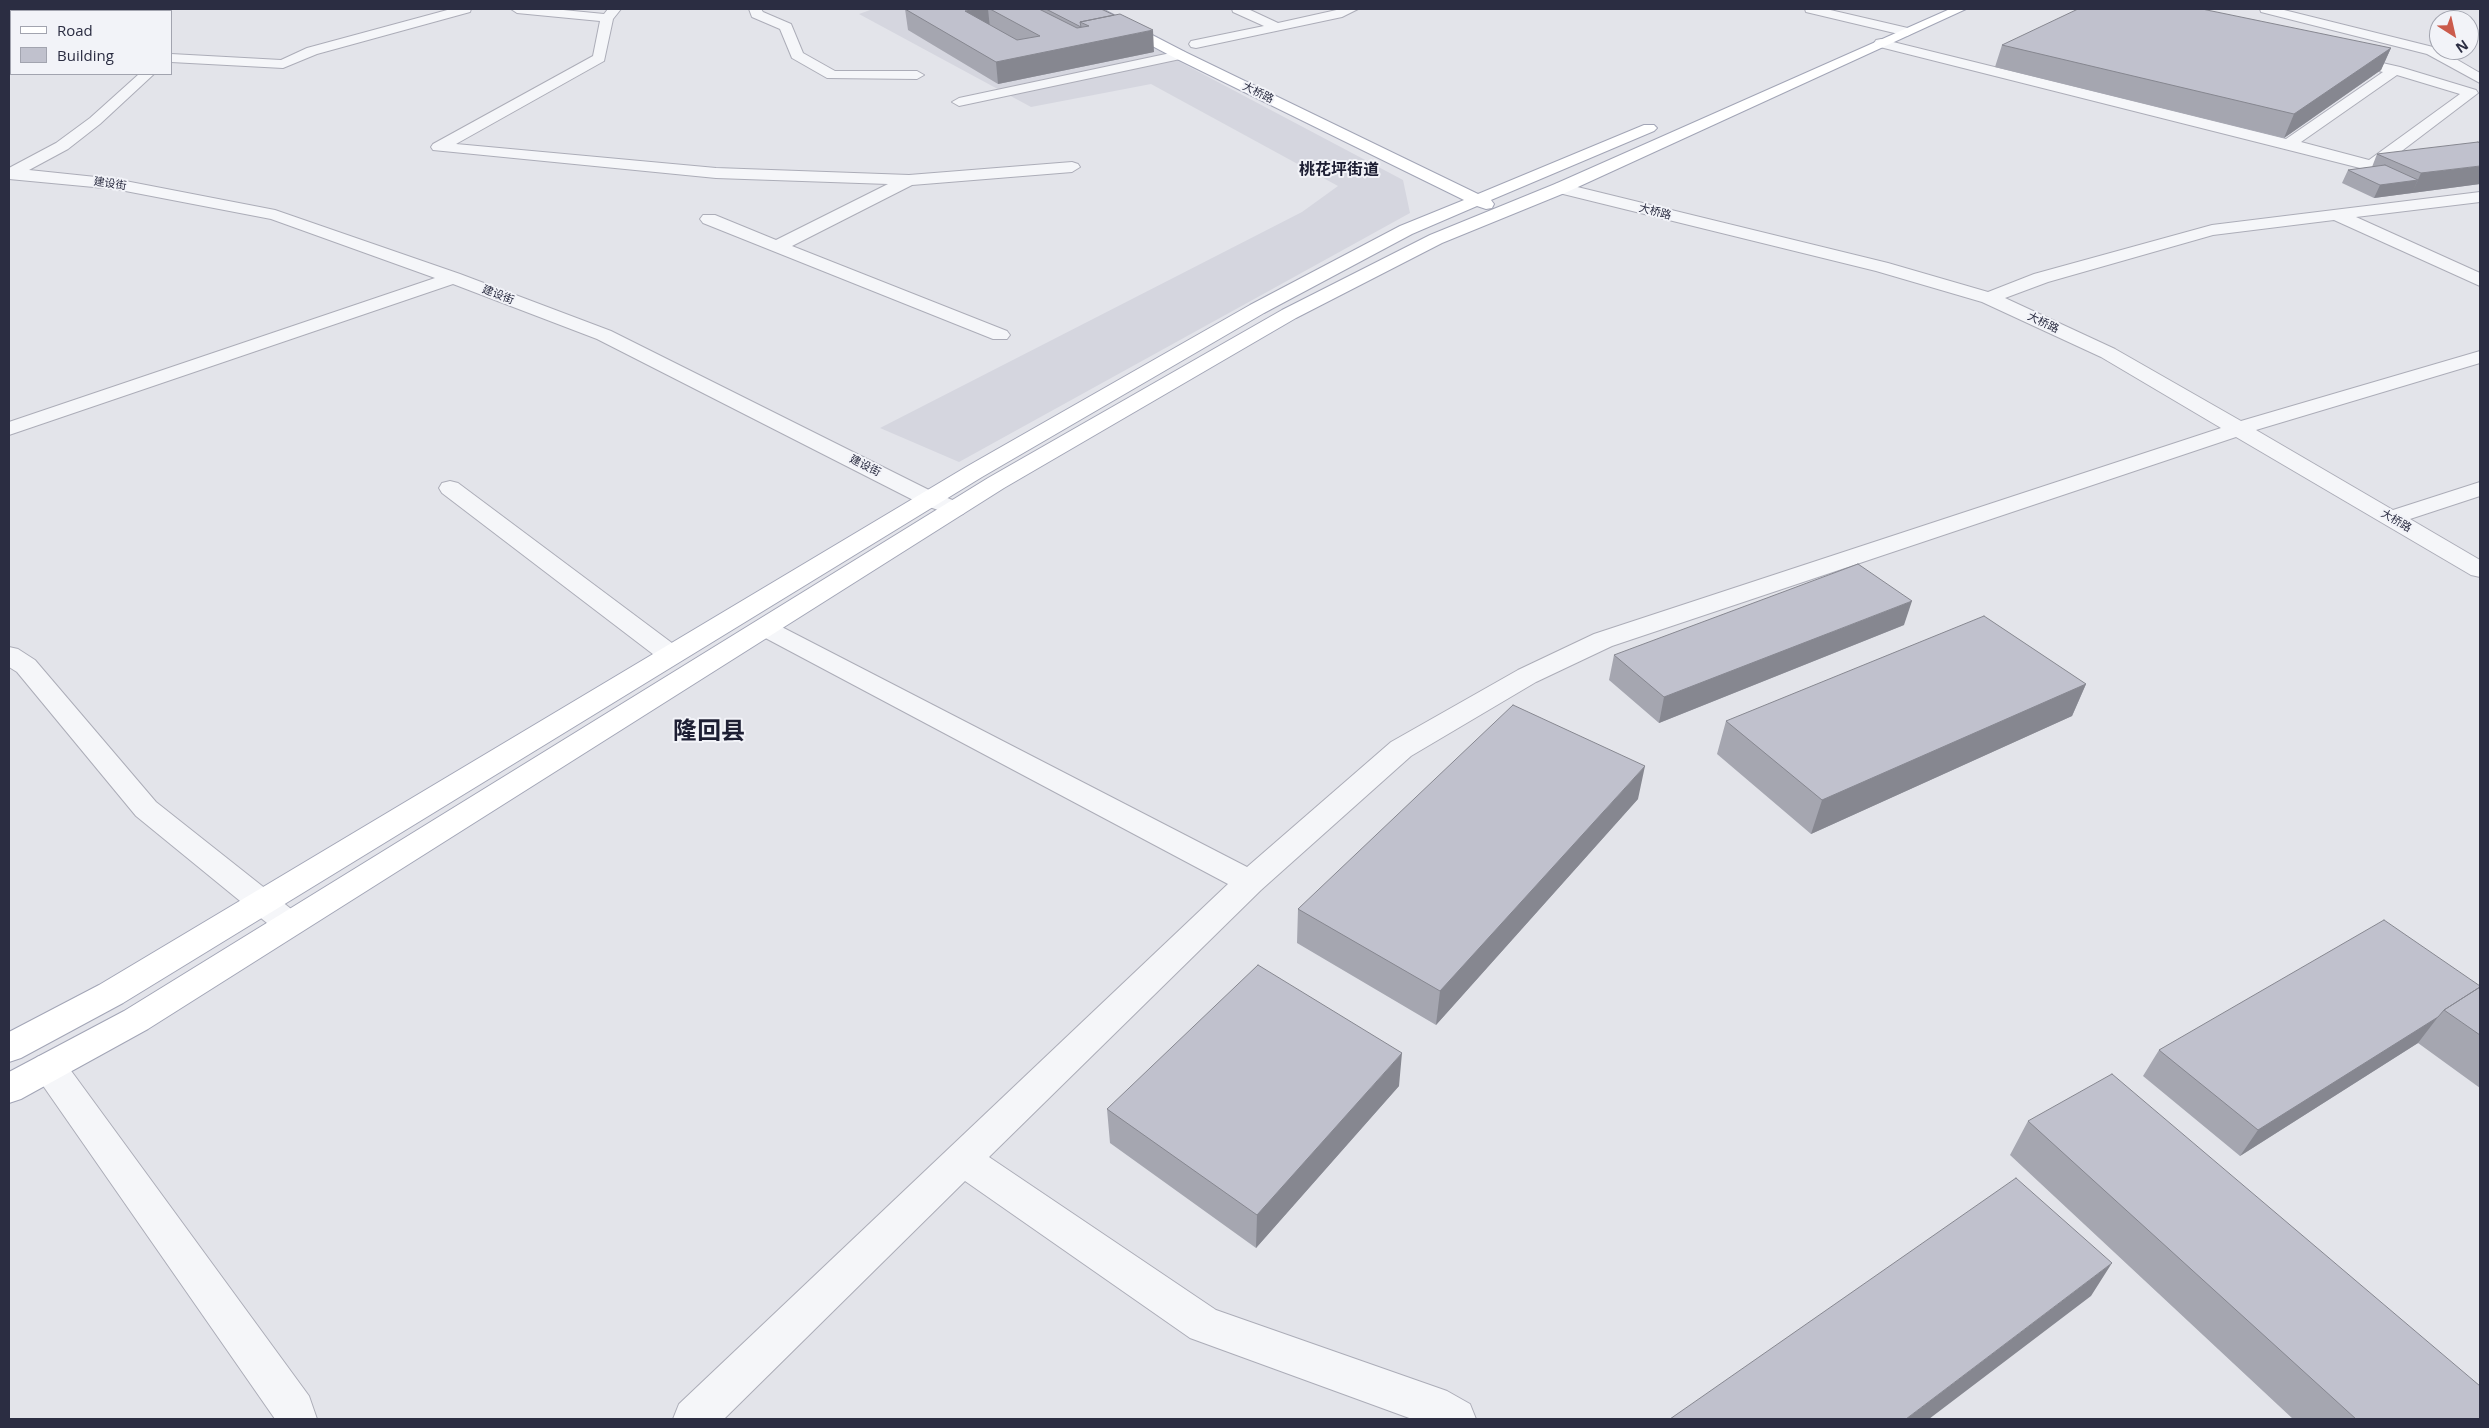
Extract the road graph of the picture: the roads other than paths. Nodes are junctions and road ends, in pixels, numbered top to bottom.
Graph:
1 (465, 9) edge
2 (517, 9) edge
3 (755, 9) edge
4 (1093, 9) edge
5 (1238, 9) edge
6 (1352, 9) edge
7 (1810, 9) edge
8 (1929, 9) edge
9 (1960, 9) edge
10 (2266, 9) edge
11 (611, 13) edge
12 (1277, 27) junction
13 (1891, 34) junction
14 (1178, 35) dead end
15 (1196, 44) junction
16 (1214, 53) dead end
17 (1180, 55) junction
18 (2328, 55) edge
19 (172, 58) edge
20 (2395, 70) junction
21 (146, 75) edge
22 (917, 75) dead end
23 (2480, 79) edge
24 (959, 102) dead end
25 (2289, 144) junction
26 (1411, 151) dead end
27 (1072, 167) dead end
28 (1455, 172) dead end
29 (10, 173) edge
30 (909, 180) junction
31 (1561, 188) junction
32 (1490, 196) junction
33 (2480, 197) edge
34 (2337, 215) junction
35 (709, 219) dead end
36 (779, 245) junction
37 (453, 278) junction
38 (2480, 280) edge
39 (1989, 298) junction
40 (1000, 335) dead end
41 (2480, 357) edge
42 (9, 429) edge
43 (2238, 429) junction
44 (450, 488) dead end
45 (2480, 489) edge
46 (930, 499) junction
47 (955, 509) junction
48 (2391, 518) junction
49 (2480, 570) edge
50 (764, 628) junction
51 (9, 654) edge
52 (671, 655) junction
53 (1250, 882) junction
54 (262, 903) junction
55 (289, 924) junction
56 (9, 1048) edge
57 (49, 1067) junction
58 (9, 1089) edge
59 (962, 1159) junction
60 (296, 1419) edge
61 (694, 1419) edge
62 (1455, 1419) edge

1 - 19 street
2 - 11 street
3 - 22 street
4 - 17 main road, 大桥路
5 - 12 street
6 - 12 street
7 - 13 street
8 - 13 main road
9 - 13 main road
10 - 23 street
11 - 30 street
12 - 15 street
13 - 25 street
13 - 31 main road
13 - 32 main road
14 - 15 main road
15 - 16 main road
17 - 24 street
17 - 32 main road, 大桥路
18 - 20 street
20 - 25 street
20 - 25 street
21 - 29 street
26 - 28 main road
27 - 30 street
29 - 37 street, 建设街
30 - 36 street
31 - 32 main road
31 - 39 street, 大桥路
32 - 46 main road
32 - 47 main road
33 - 34 street
34 - 38 street
34 - 39 street
35 - 36 street
36 - 40 street
37 - 42 street
37 - 46 street, 建设街
39 - 43 street, 大桥路
41 - 43 street
43 - 48 street, 大桥路
43 - 53 street
44 - 52 street
45 - 48 street
46 - 47 street, 建设街
46 - 52 main road
47 - 50 main road
48 - 49 street, 大桥路
50 - 53 street
50 - 55 main road
51 - 54 street
52 - 54 main road
53 - 59 street
54 - 55 street
54 - 56 main road
55 - 57 main road
57 - 58 main road
57 - 60 street
59 - 61 street
59 - 62 street

